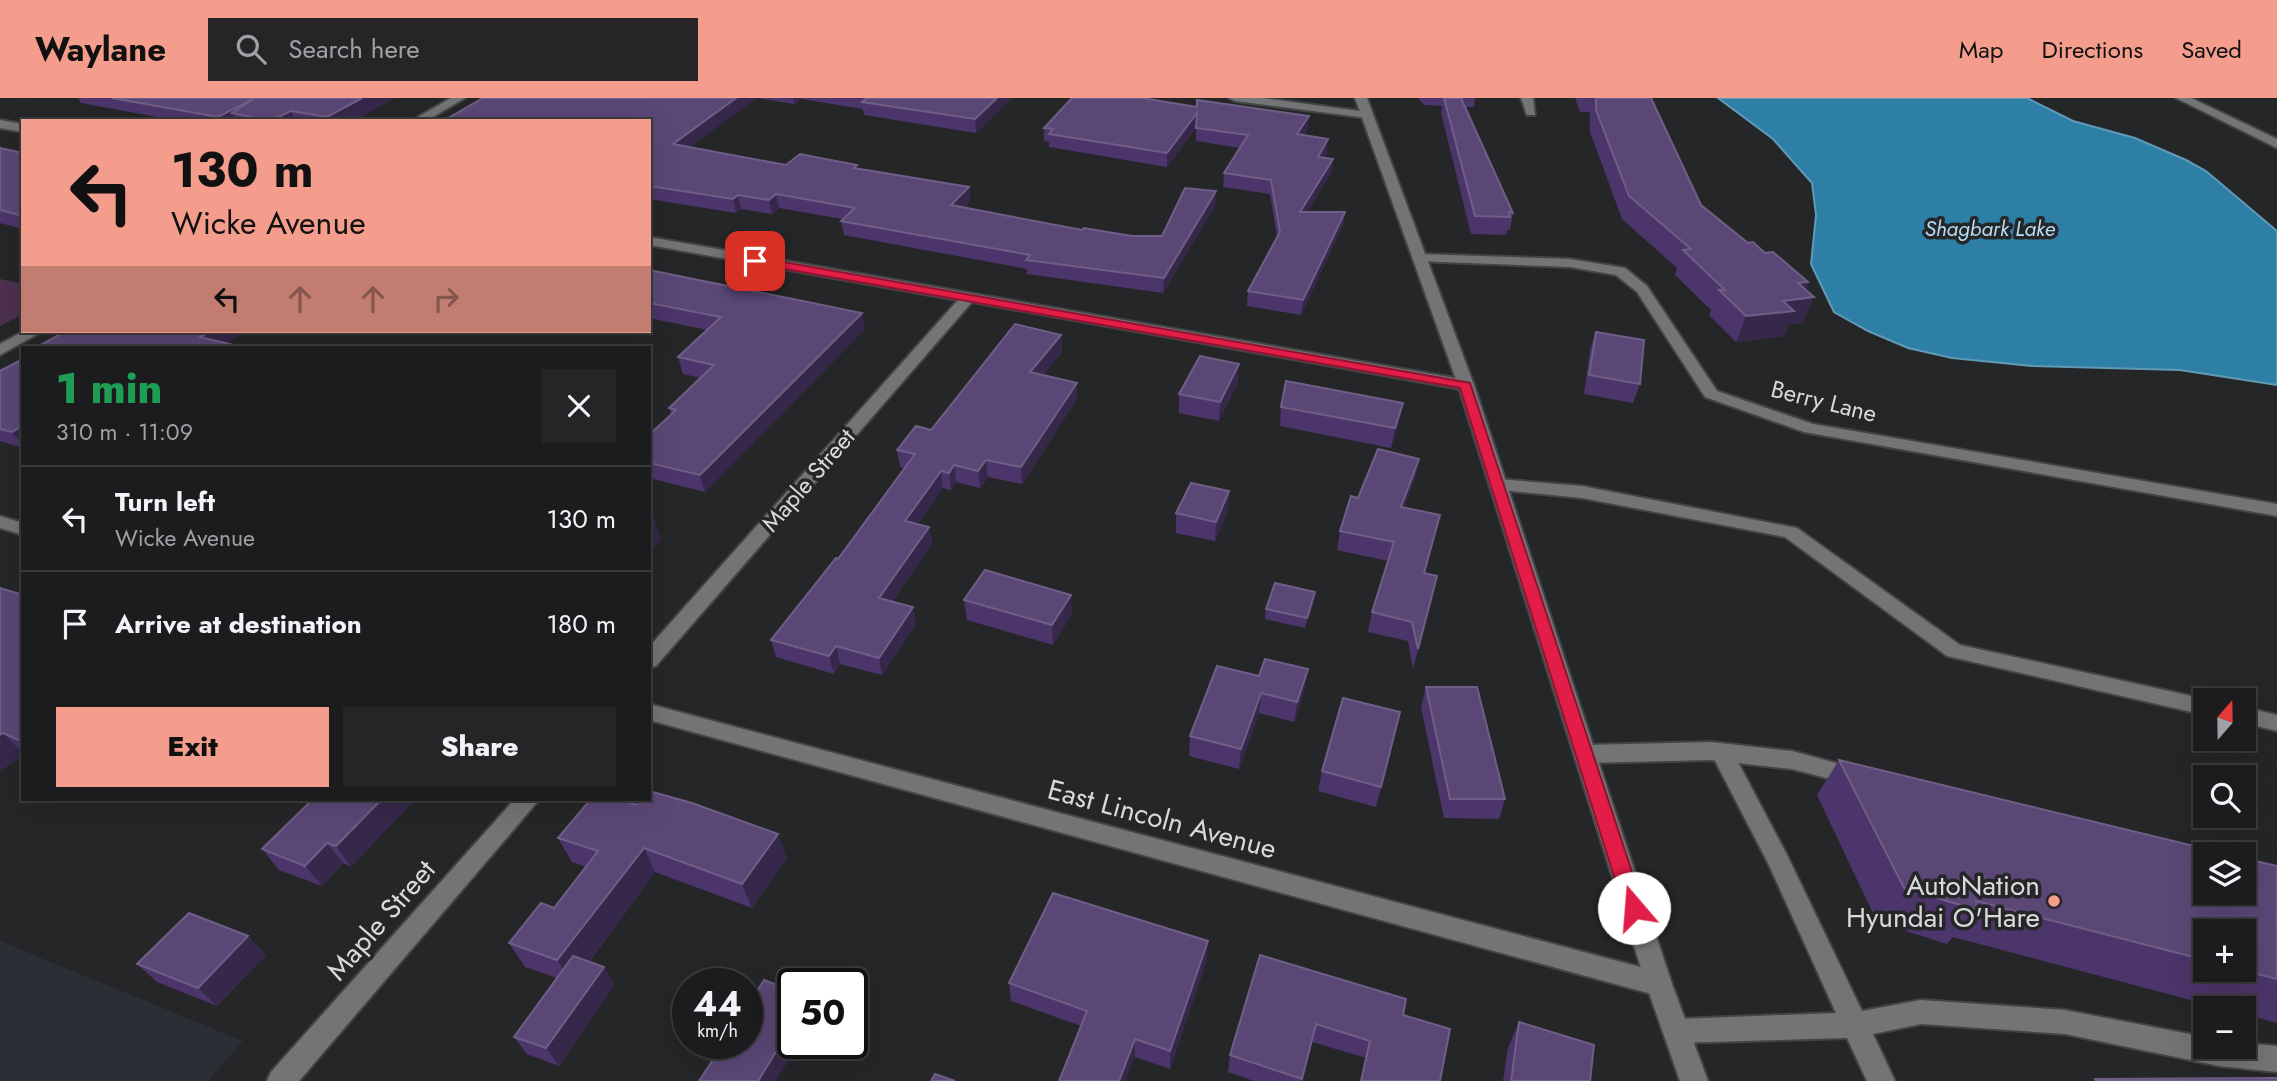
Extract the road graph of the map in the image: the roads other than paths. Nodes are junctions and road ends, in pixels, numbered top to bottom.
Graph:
1 (459, 98) edge
2 (1235, 98) edge
3 (1527, 98) edge
4 (2182, 98) edge
5 (1364, 107) edge
6 (1531, 113) dead end
7 (421, 119) edge
8 (0, 124) edge
9 (21, 128) edge
10 (2277, 144) edge
11 (651, 241) edge
12 (1420, 258) junction
13 (967, 299) junction
14 (31, 333) edge
15 (0, 350) edge
16 (1466, 385) junction
17 (1498, 485) junction
18 (2277, 510) edge
19 (0, 522) edge
20 (21, 528) edge
21 (651, 659) edge
22 (2193, 704) edge
23 (651, 713) edge
24 (2256, 718) edge
25 (2277, 723) edge
26 (1722, 752) junction
27 (1585, 754) junction
28 (1872, 781) edge
29 (527, 801) edge
30 (1659, 984) junction
31 (1855, 1025) junction
32 (1676, 1031) junction
33 (2277, 1059) edge
34 (281, 1081) edge
35 (1695, 1081) edge
36 (1881, 1081) edge

1 - 7 street
2 - 5 street
3 - 6 street
4 - 10 street
5 - 12 street
8 - 9 street
11 - 13 street
12 - 16 street
12 - 18 street, Berry Lane
13 - 16 street
13 - 21 street, Maple Street
14 - 15 street
16 - 17 street
17 - 22 street
17 - 27 street
19 - 20 street
23 - 30 street, East Lincoln Avenue
24 - 25 street
26 - 27 street
26 - 28 street
26 - 31 street
27 - 30 street
29 - 34 street, Maple Street
30 - 32 street
31 - 32 street
31 - 33 street
31 - 36 street
32 - 35 street

